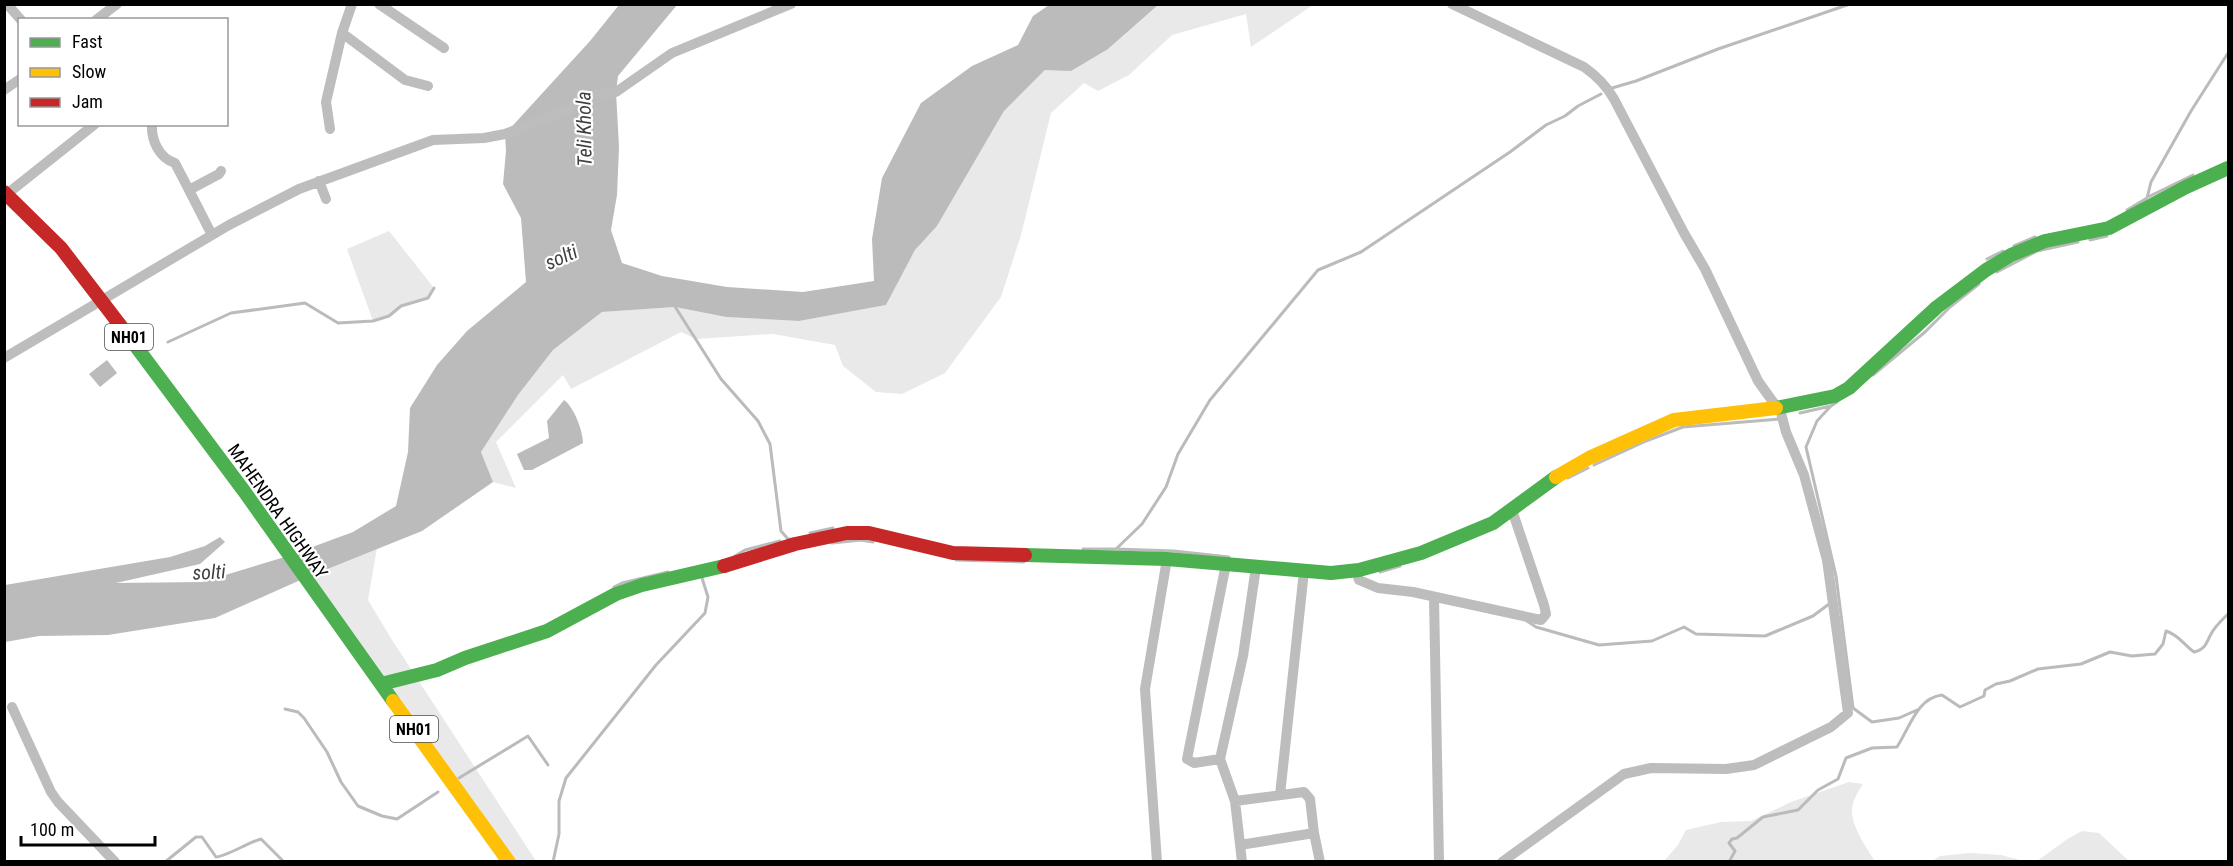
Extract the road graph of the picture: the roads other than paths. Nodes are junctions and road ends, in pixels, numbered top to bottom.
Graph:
1 (7, 4) edge
2 (117, 4) edge
3 (352, 4) edge
4 (379, 4) edge
5 (791, 4) edge
6 (1452, 4) edge
7 (19, 18) edge
8 (99, 18) edge
9 (342, 33) junction
10 (444, 48) dead end
11 (18, 80) edge
12 (428, 86) dead end
13 (4, 90) edge
14 (92, 126) edge
15 (152, 126) edge
16 (330, 129) dead end
17 (2229, 168) edge
18 (221, 171) dead end
19 (319, 181) junction
20 (189, 190) junction
21 (6, 193) edge
22 (326, 199) dead end
23 (212, 235) junction
24 (100, 301) junction
25 (4, 358) edge
26 (1778, 408) junction
27 (1512, 510) junction
28 (1167, 559) junction
29 (1226, 564) junction
30 (1256, 567) junction
31 (1356, 570) junction
32 (1304, 571) junction
33 (1434, 598) junction
34 (381, 684) junction
35 (12, 707) dead end
36 (1220, 759) junction
37 (1280, 795) junction
38 (1235, 801) junction
39 (1314, 833) junction
40 (1240, 845) junction
41 (115, 861) edge
42 (509, 861) edge
43 (1157, 861) edge
44 (1242, 861) edge
45 (1320, 861) edge
46 (1440, 861) edge
47 (1502, 861) edge

1 - 7 street
2 - 8 street
3 - 9 street
4 - 10 street
5 - 19 street
6 - 26 street
9 - 12 street
9 - 16 street
11 - 13 street
14 - 21 street
15 - 20 street
17 - 26 main road
18 - 20 street
19 - 22 street
19 - 23 street
20 - 23 street
21 - 24 main road, MAHENDRA HIGHWAY / NH01
23 - 24 street
24 - 25 street
24 - 34 main road, MAHENDRA HIGHWAY / NH01
26 - 27 main road
26 - 47 street
27 - 31 main road
27 - 33 street
28 - 29 main road
28 - 34 main road
28 - 43 street
29 - 30 main road
29 - 36 street
30 - 32 main road
30 - 36 street
31 - 32 main road
31 - 33 street
32 - 37 street
33 - 46 street
34 - 42 main road, MAHENDRA HIGHWAY / NH01
35 - 41 street
36 - 38 street
37 - 38 street
37 - 39 street
38 - 40 street
39 - 40 street
39 - 45 street
40 - 44 street

